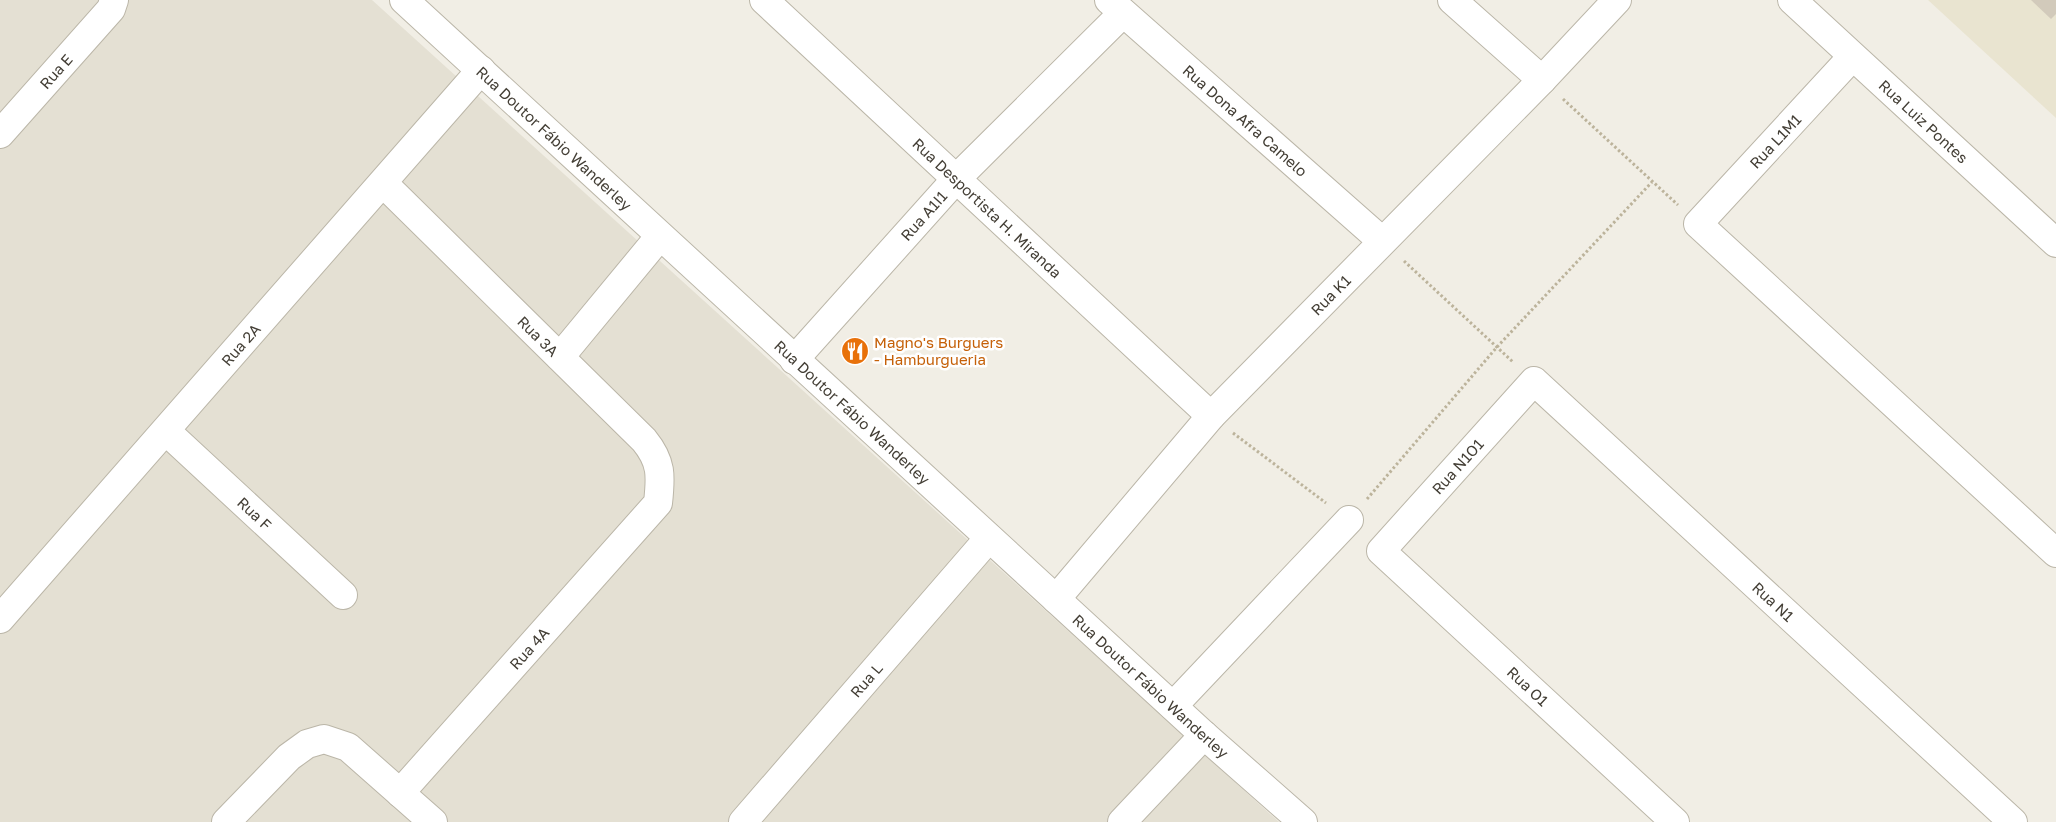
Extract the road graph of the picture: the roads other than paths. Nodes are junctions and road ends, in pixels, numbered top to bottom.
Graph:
1 (404, 0) edge
2 (764, 0) edge
3 (1452, 0) edge
4 (1617, 0) edge
5 (1792, 0) edge
6 (112, 4) edge
7 (1116, 6) edge
8 (1852, 57) junction
9 (480, 70) junction
10 (1542, 80) junction
11 (0, 134) edge
12 (957, 178) junction
13 (383, 184) junction
14 (660, 236) junction
15 (1382, 242) junction
16 (2056, 243) edge
17 (560, 357) junction
18 (794, 360) junction
19 (1534, 381) joint
20 (1211, 416) junction
21 (166, 431) junction
22 (658, 503) joint
23 (1349, 520) road end
24 (989, 538) junction
25 (1381, 551) joint
26 (2056, 553) edge
27 (343, 595) dead end
28 (1056, 599) junction
29 (0, 619) edge
30 (1173, 706) junction
31 (1204, 735) junction
32 (400, 793) junction
33 (226, 822) edge
34 (433, 822) edge
35 (742, 822) edge
36 (1122, 822) edge
37 (1303, 822) edge
38 (1675, 822) edge
39 (2013, 822) edge

1 - 9 street, Rua Doutor Fábio Wanderley
2 - 12 street, Rua Desportista H. Miranda
3 - 10 street
4 - 10 street, Rua K1
5 - 8 street, Rua Luiz Pontes
6 - 11 street, Rua E
7 - 12 street, Rua A1I1
7 - 15 street, Rua Dona Afra Camelo
8 - 16 street, Rua Luiz Pontes
8 - 26 street, Rua L1M1
9 - 13 street, Rua 2A
9 - 14 street, Rua Doutor Fábio Wanderley
10 - 15 street, Rua K1
12 - 18 street, Rua A1I1
12 - 20 street, Rua Desportista H. Miranda
13 - 17 street, Rua 3A
13 - 21 street, Rua 2A
14 - 17 street
14 - 18 street, Rua Doutor Fábio Wanderley
15 - 20 street, Rua K1
17 - 22 street, Rua 3A
18 - 24 street, Rua Doutor Fábio Wanderley
19 - 25 street, Rua N1O1
19 - 39 street, Rua N1
20 - 28 street, Rua K1
21 - 27 street, Rua F
21 - 29 street, Rua 2A
22 - 32 street, Rua 4A
23 - 30 street
24 - 28 street, Rua Doutor Fábio Wanderley
24 - 35 street, Rua L
25 - 38 street, Rua O1
28 - 30 street, Rua Doutor Fábio Wanderley
30 - 31 street, Rua Doutor Fábio Wanderley
31 - 36 street
31 - 37 street, Rua Doutor Fábio Wanderley
32 - 33 street
32 - 34 street

